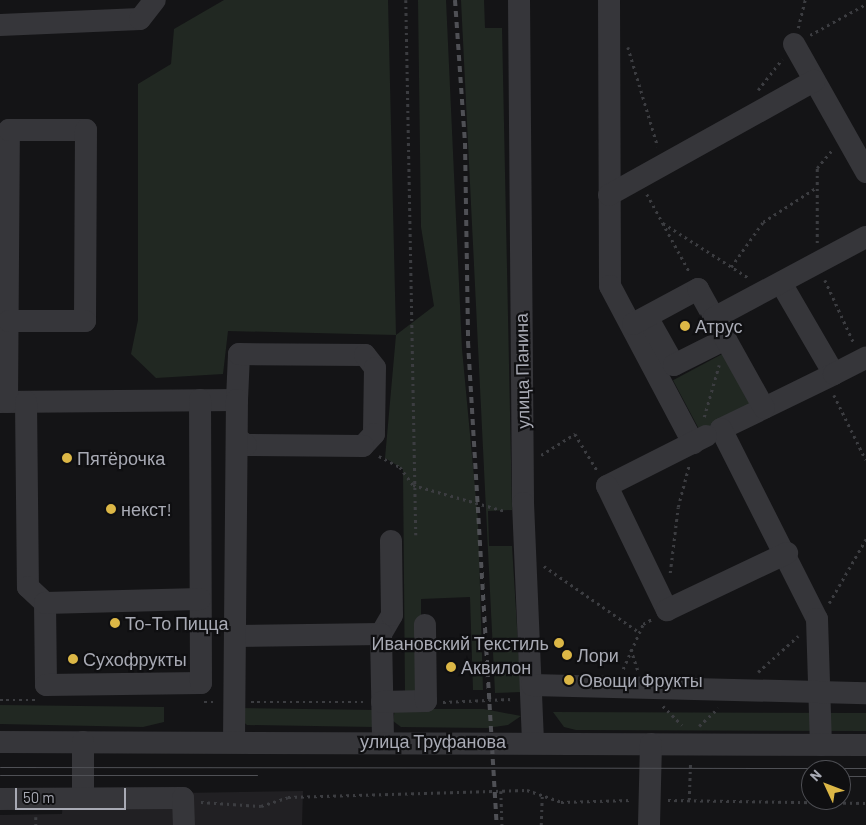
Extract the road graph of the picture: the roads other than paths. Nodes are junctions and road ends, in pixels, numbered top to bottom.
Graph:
1 (155, 0) edge
2 (519, 0) edge
3 (609, 0) edge
4 (0, 25) edge
5 (794, 44) road end
6 (814, 81) junction
7 (866, 172) edge
8 (609, 195) junction
9 (866, 237) edge
10 (774, 286) junction
11 (714, 318) junction
12 (9, 321) junction
13 (639, 321) junction
14 (726, 339) junction
15 (864, 359) edge
16 (830, 376) junction
17 (200, 400) junction
18 (236, 400) junction
19 (11, 402) edge
20 (764, 408) junction
21 (720, 429) junction
22 (238, 439) junction
23 (695, 442) junction
24 (391, 541) dead end
25 (787, 553) junction
26 (200, 599) junction
27 (45, 603) junction
28 (425, 625) dead end
29 (382, 634) junction
30 (235, 636) junction
31 (201, 683) junction
32 (235, 683) junction
33 (532, 691) junction
34 (821, 693) junction
35 (866, 693) edge
36 (382, 702) junction
37 (234, 741) junction
38 (383, 741) junction
39 (0, 742) edge
40 (83, 742) junction
41 (533, 742) junction
42 (652, 744) junction
43 (821, 746) junction
44 (866, 746) edge
45 (0, 799) edge
46 (83, 799) junction
47 (184, 825) edge
48 (649, 825) edge

1 - 4 street
2 - 33 street, улица Панина
3 - 8 street
5 - 6 street
6 - 7 street
6 - 8 street
8 - 13 street
9 - 10 street
10 - 11 street
10 - 16 street
11 - 13 street
11 - 14 street
12 - 12 street
12 - 19 street
13 - 14 street
13 - 23 street
14 - 20 street
15 - 16 street
16 - 20 street
17 - 18 street
17 - 19 street
17 - 26 street
18 - 22 street
18 - 22 street
19 - 27 street
20 - 21 street
21 - 23 street
21 - 25 street
22 - 30 street
23 - 25 street
24 - 29 street
25 - 34 street
26 - 27 street
26 - 31 street
27 - 31 street
28 - 36 street
29 - 30 street
29 - 36 street
30 - 32 street
31 - 32 street
32 - 37 street
33 - 34 street
33 - 41 street, улица Панина
34 - 35 street
34 - 43 street
36 - 38 street
37 - 38 street, улица Труфанова
37 - 40 street, улица Труфанова
38 - 41 street, улица Труфанова
39 - 40 street, улица Труфанова
40 - 46 street
41 - 42 street, улица Труфанова
42 - 43 street, улица Труфанова
42 - 48 street
43 - 44 street, улица Труфанова
45 - 46 street
46 - 47 street

